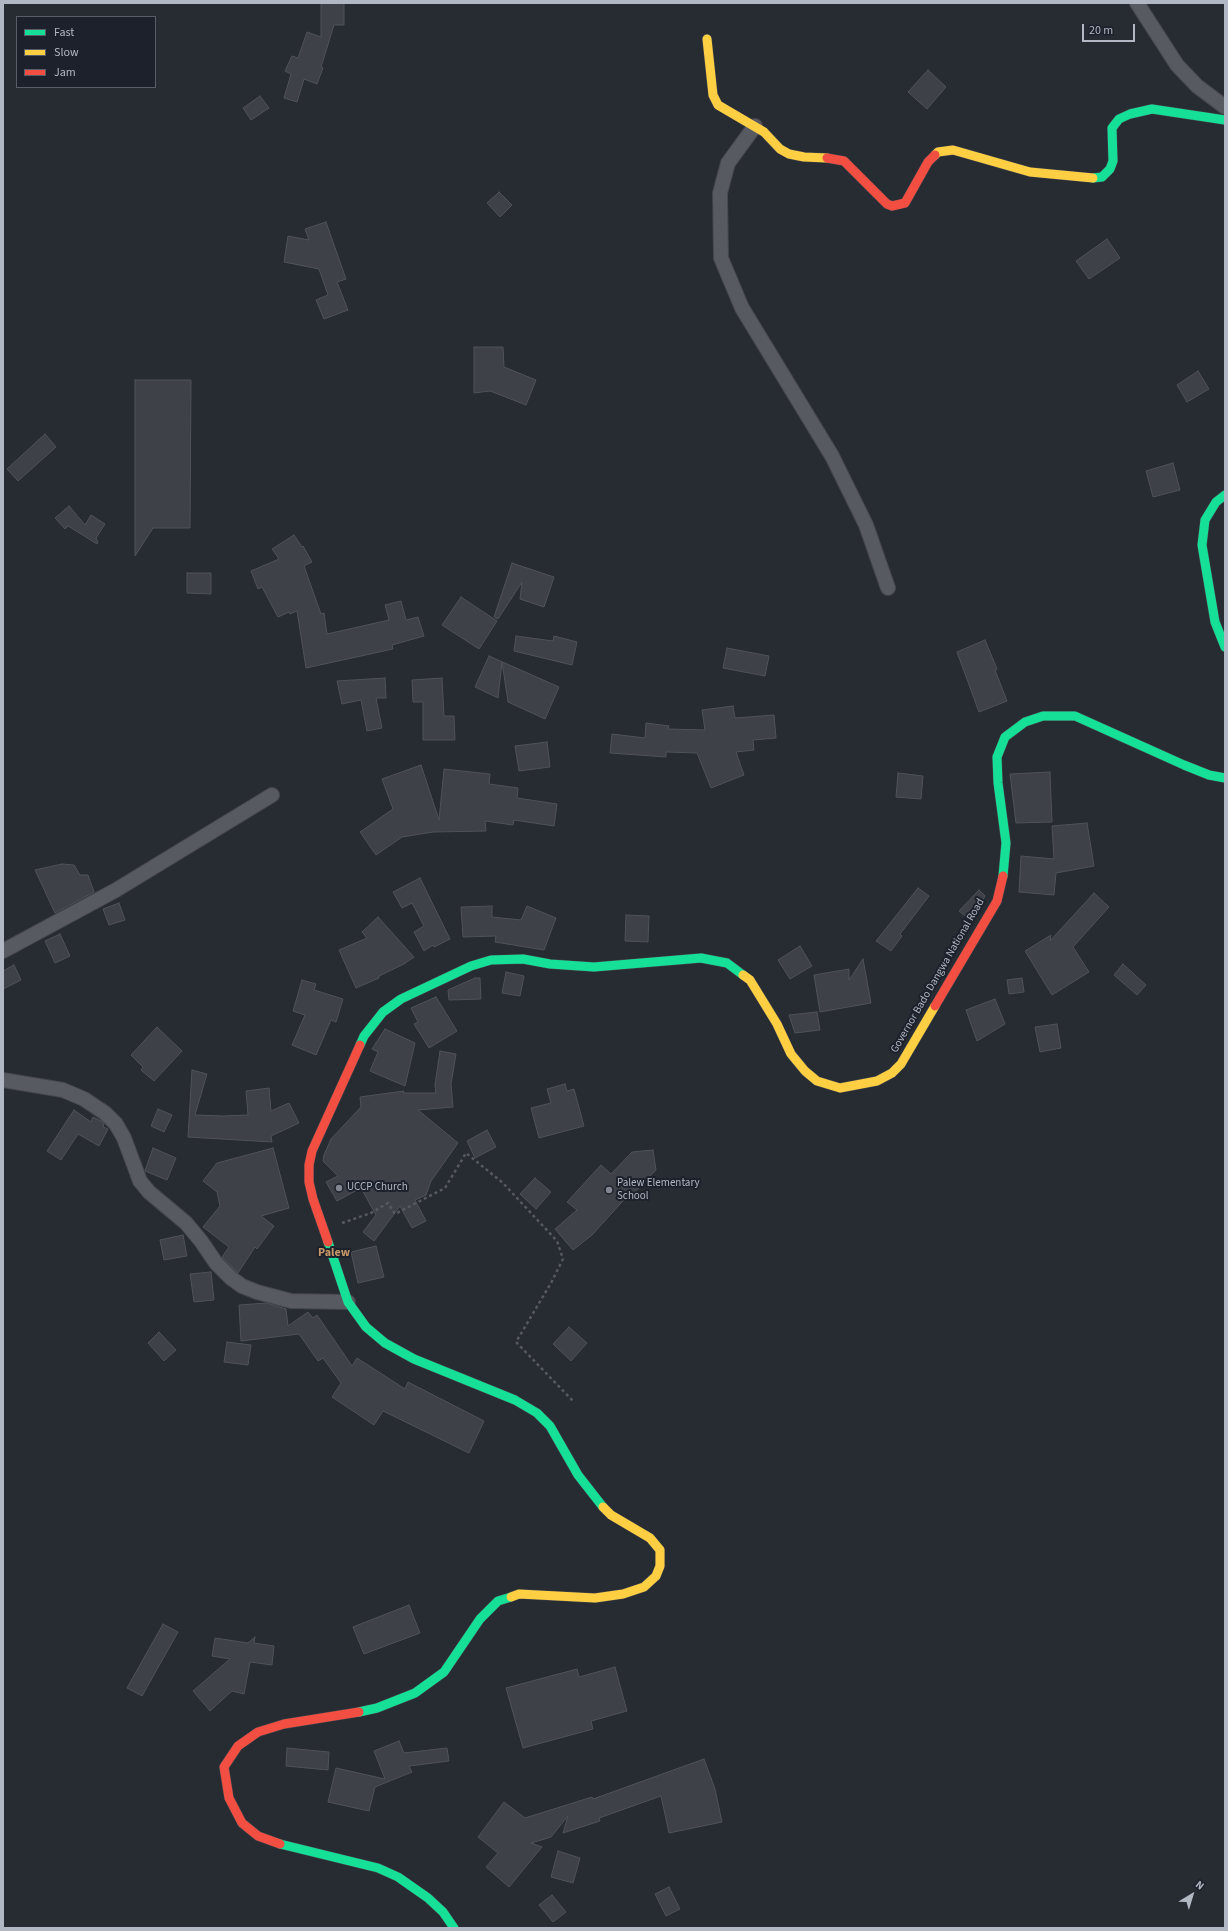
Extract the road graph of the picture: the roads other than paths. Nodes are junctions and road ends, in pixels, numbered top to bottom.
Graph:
1 (1137, 3) edge
2 (706, 39) dead end
3 (1225, 107) edge
4 (1225, 120) edge
5 (755, 126) junction
6 (1225, 495) edge
7 (888, 588) dead end
8 (1225, 647) edge
9 (1225, 778) edge
10 (272, 795) dead end
11 (3, 951) edge
12 (3, 1080) edge
13 (348, 1302) junction
14 (454, 1928) edge

1 - 3 street
2 - 5 main road
4 - 5 main road
5 - 7 street
6 - 8 main road
9 - 13 main road, Governor Bado Dangwa National Road
10 - 11 street
12 - 13 street
13 - 14 main road, Governor Bado Dangwa National Road

